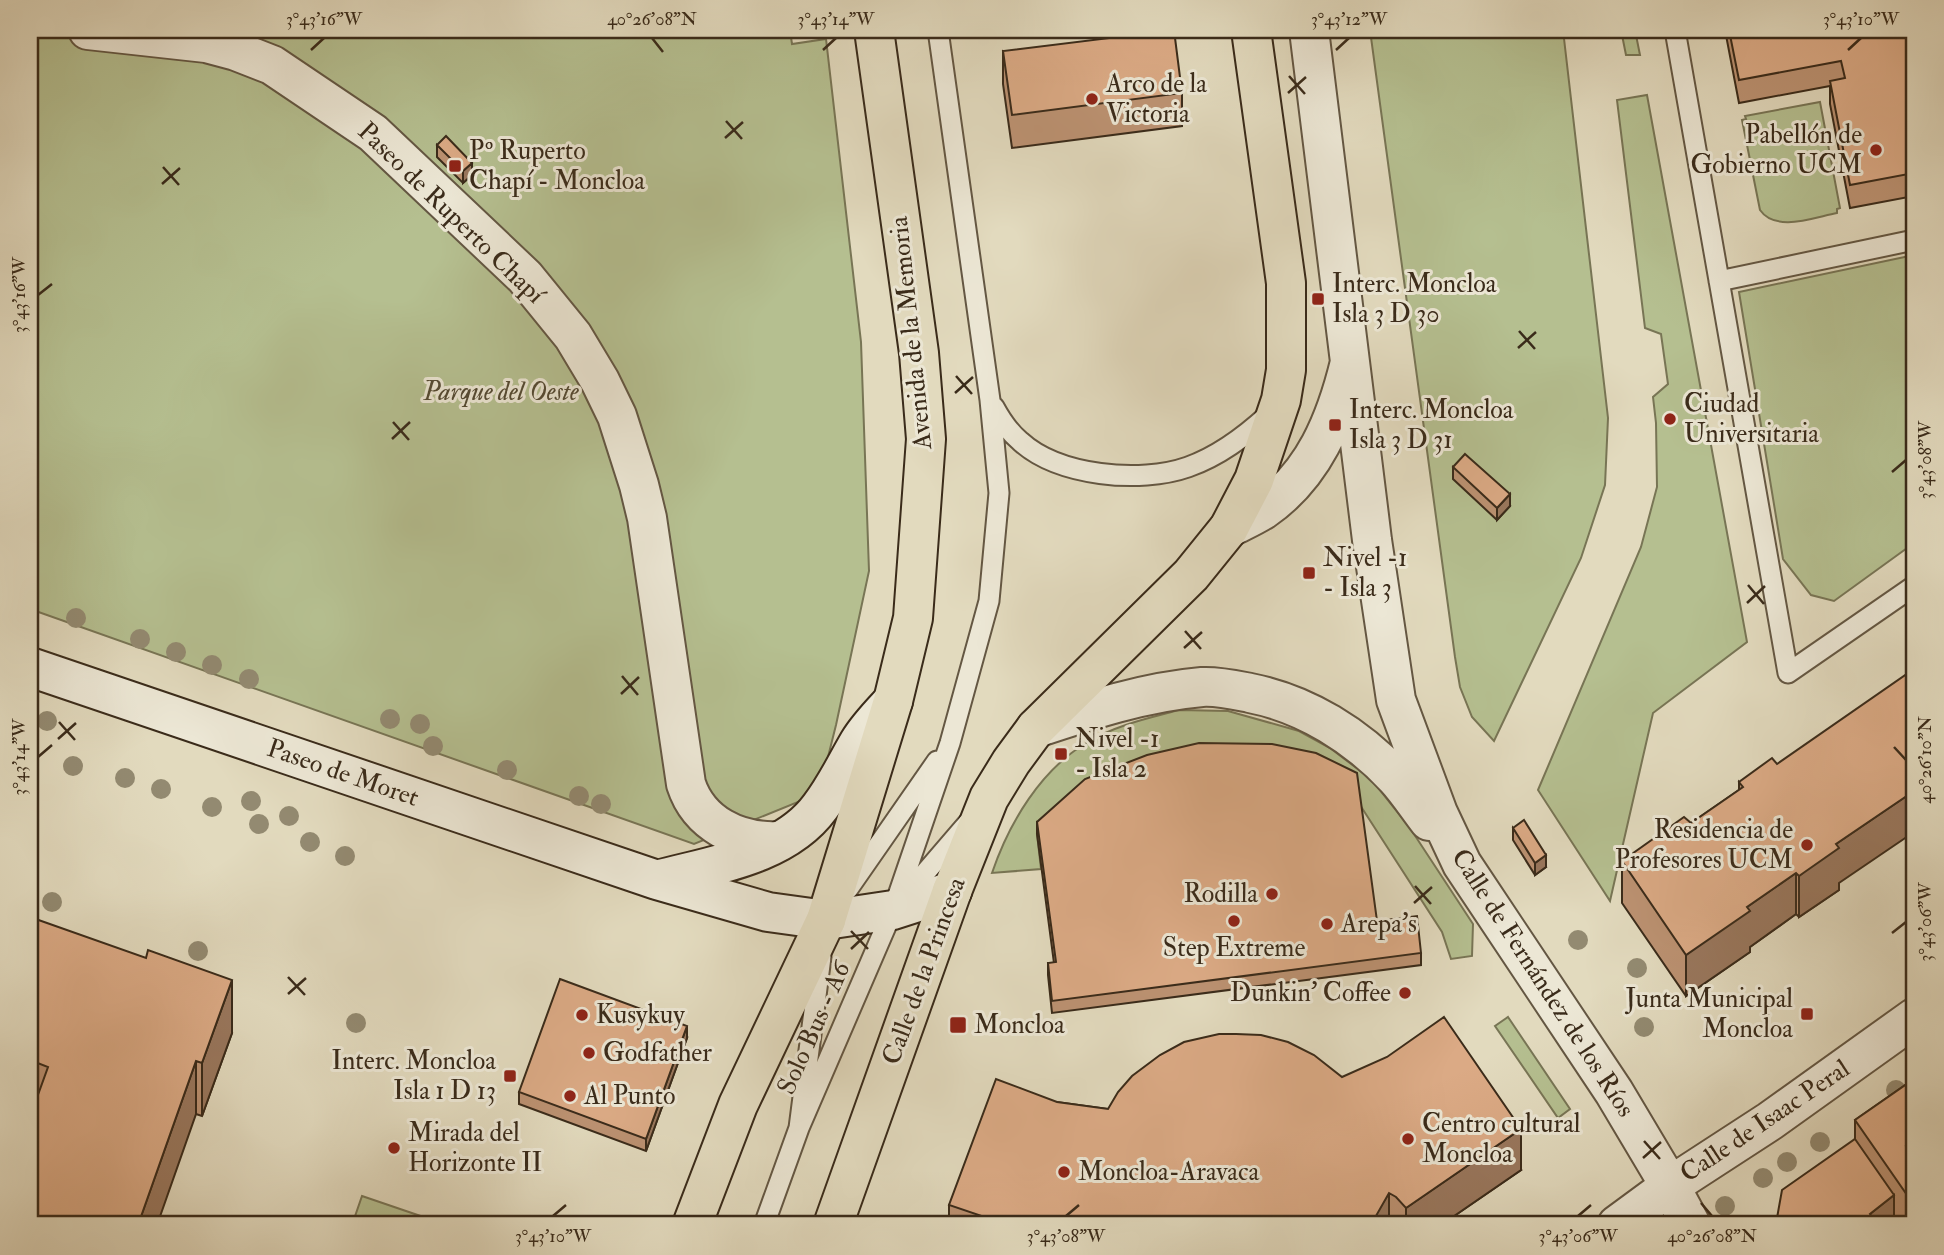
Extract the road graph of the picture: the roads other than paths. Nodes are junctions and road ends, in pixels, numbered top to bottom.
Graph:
1 (88, 30) edge
2 (874, 30) edge
3 (938, 30) edge
4 (1251, 30) edge
5 (1308, 30) edge
6 (1675, 30) edge
7 (1914, 240) edge
8 (1719, 281) junction
9 (1350, 362) junction
10 (990, 400) junction
11 (1281, 400) junction
12 (1229, 528) junction
13 (1914, 586) edge
14 (30, 667) edge
15 (893, 701) junction
16 (1035, 728) junction
17 (950, 743) junction
18 (989, 798) junction
19 (779, 841) junction
20 (1462, 864) junction
21 (657, 880) junction
22 (952, 891) junction
23 (894, 910) junction
24 (826, 920) junction
25 (1914, 1018) edge
26 (799, 1128) junction
27 (1670, 1186) junction
28 (692, 1225) edge
29 (764, 1225) edge
30 (833, 1225) edge
31 (1617, 1225) edge
32 (1690, 1225) edge

1 - 19 street, Paseo de Ruperto Chapí
2 - 15 main road, Avenida de la Memoria
3 - 10 lane
4 - 11 main road
5 - 9 street
6 - 8 lane
7 - 8 lane
8 - 13 lane
9 - 12 street
9 - 20 street, Calle de Fernández de los Ríos
10 - 11 lane
10 - 17 lane
11 - 12 main road
12 - 16 main road
14 - 21 street, Paseo de Moret
15 - 19 street
15 - 24 main road, Avenida de la Memoria
16 - 18 main road, Calle de la Princesa
16 - 20 street
17 - 23 lane
17 - 24 lane
18 - 22 main road, Calle de la Princesa
18 - 23 lane
19 - 21 street
20 - 27 street, Calle de Fernández de los Ríos
21 - 24 street, Paseo de Moret
22 - 23 street, Paseo de Moret
22 - 30 main road, Calle de la Princesa
23 - 24 street, Paseo de Moret
23 - 26 lane, Solo Bus - A6
24 - 26 lane
24 - 28 main road
25 - 27 street, Calle de Isaac Peral
26 - 29 lane
27 - 31 street, Calle de Isaac Peral
27 - 32 street, Calle de Fernández de los Ríos

